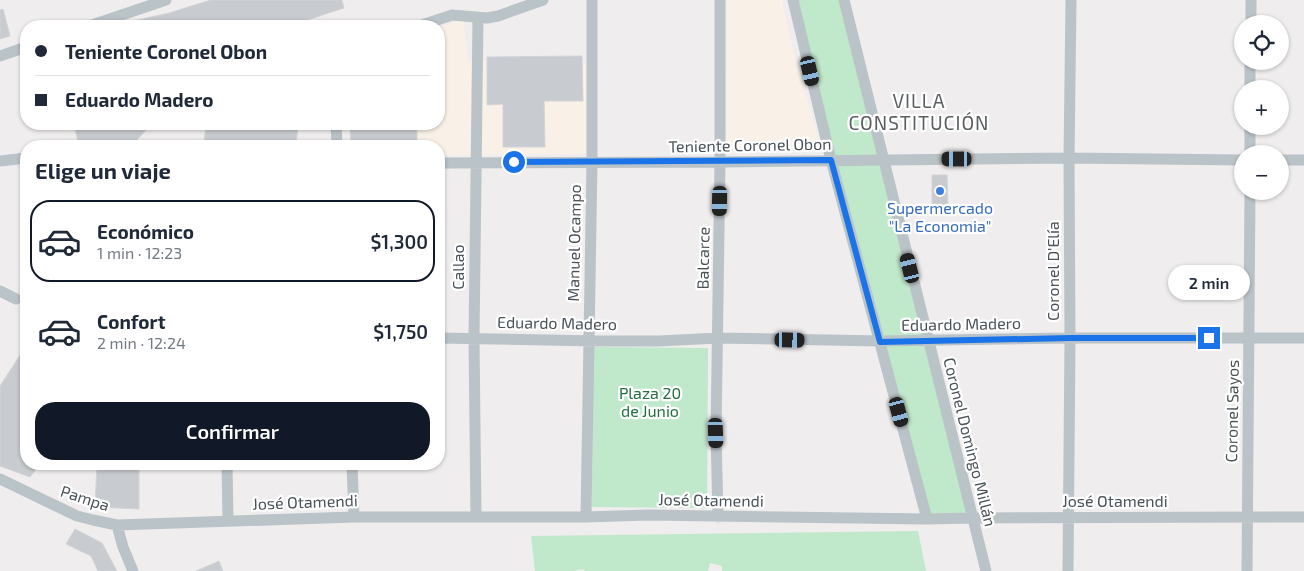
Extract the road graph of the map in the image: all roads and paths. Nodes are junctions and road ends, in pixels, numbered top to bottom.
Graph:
1 (166, 0) edge
2 (543, 0) edge
3 (592, 0) edge
4 (720, 0) edge
5 (793, 0) edge
6 (844, 0) edge
7 (1071, 0) edge
8 (1251, 0) edge
9 (1251, 15) edge
10 (478, 17) junction
11 (106, 20) edge
12 (437, 20) edge
13 (20, 49) edge
14 (0, 56) edge
15 (1069, 158) junction
16 (20, 159) edge
17 (883, 159) junction
18 (831, 160) junction
19 (1234, 160) edge
20 (1289, 160) edge
21 (1304, 160) edge
22 (0, 161) edge
23 (475, 162) junction
24 (592, 162) junction
25 (720, 162) junction
26 (445, 163) edge
27 (1250, 200) edge
28 (0, 291) edge
29 (16, 299) dead end
30 (445, 338) edge
31 (474, 338) junction
32 (718, 338) junction
33 (1070, 338) junction
34 (1249, 338) junction
35 (1304, 338) edge
36 (928, 340) junction
37 (589, 341) junction
38 (880, 342) junction
39 (227, 470) edge
40 (352, 470) edge
41 (0, 479) edge
42 (718, 516) junction
43 (1247, 516) junction
44 (354, 517) junction
45 (476, 517) junction
46 (586, 517) junction
47 (1304, 517) edge
48 (973, 518) junction
49 (1068, 518) junction
50 (927, 519) junction
51 (228, 521) junction
52 (117, 525) junction
53 (133, 571) edge
54 (986, 571) edge
55 (1068, 571) edge
56 (1247, 571) edge

1 - 11 street
2 - 10 street
3 - 24 street, Manuel Ocampo
4 - 25 street, Balcarce
5 - 18 street
6 - 17 street, Coronel Domingo Millán
7 - 15 street, Coronel D'Elía
8 - 9 street
10 - 12 street
10 - 23 street, Callao
13 - 14 street
15 - 17 street, Teniente Coronel Obon
15 - 19 street, Teniente Coronel Obon
15 - 33 street, Coronel D'Elía
16 - 22 street
17 - 18 street, Teniente Coronel Obon
17 - 36 street, Coronel Domingo Millán
18 - 25 street, Teniente Coronel Obon
18 - 38 street
20 - 21 street
23 - 24 street, Teniente Coronel Obon
23 - 26 street, Teniente Coronel Obon
23 - 31 street, Callao
24 - 25 street, Teniente Coronel Obon
24 - 37 street, Manuel Ocampo
25 - 32 street, Balcarce
27 - 34 street, Coronel Sayos
28 - 29 street
30 - 31 street, Eduardo Madero
31 - 37 street, Eduardo Madero
31 - 45 street, Callao
32 - 37 street, Eduardo Madero
32 - 38 street, Eduardo Madero
32 - 42 street, Balcarce
33 - 34 street, Eduardo Madero
33 - 36 street, Eduardo Madero
33 - 49 street, Coronel D'Elía
34 - 35 street, Eduardo Madero
34 - 43 street, Coronel Sayos
36 - 38 street, Eduardo Madero
36 - 48 street, Coronel Domingo Millán
37 - 46 street, Manuel Ocampo
38 - 50 street
39 - 51 street
40 - 44 street
41 - 52 street, Pampa
42 - 46 street, José Otamendi
42 - 50 street, José Otamendi
43 - 47 street, José Otamendi
43 - 49 street, José Otamendi
43 - 56 street, Coronel Sayos
44 - 45 street, José Otamendi
44 - 51 street, José Otamendi
45 - 46 street, José Otamendi
48 - 49 street, José Otamendi
48 - 50 street, José Otamendi
48 - 54 street, Coronel Domingo Millán
49 - 55 street, Coronel D'Elía
51 - 52 street, José Otamendi
52 - 53 street, Pampa

